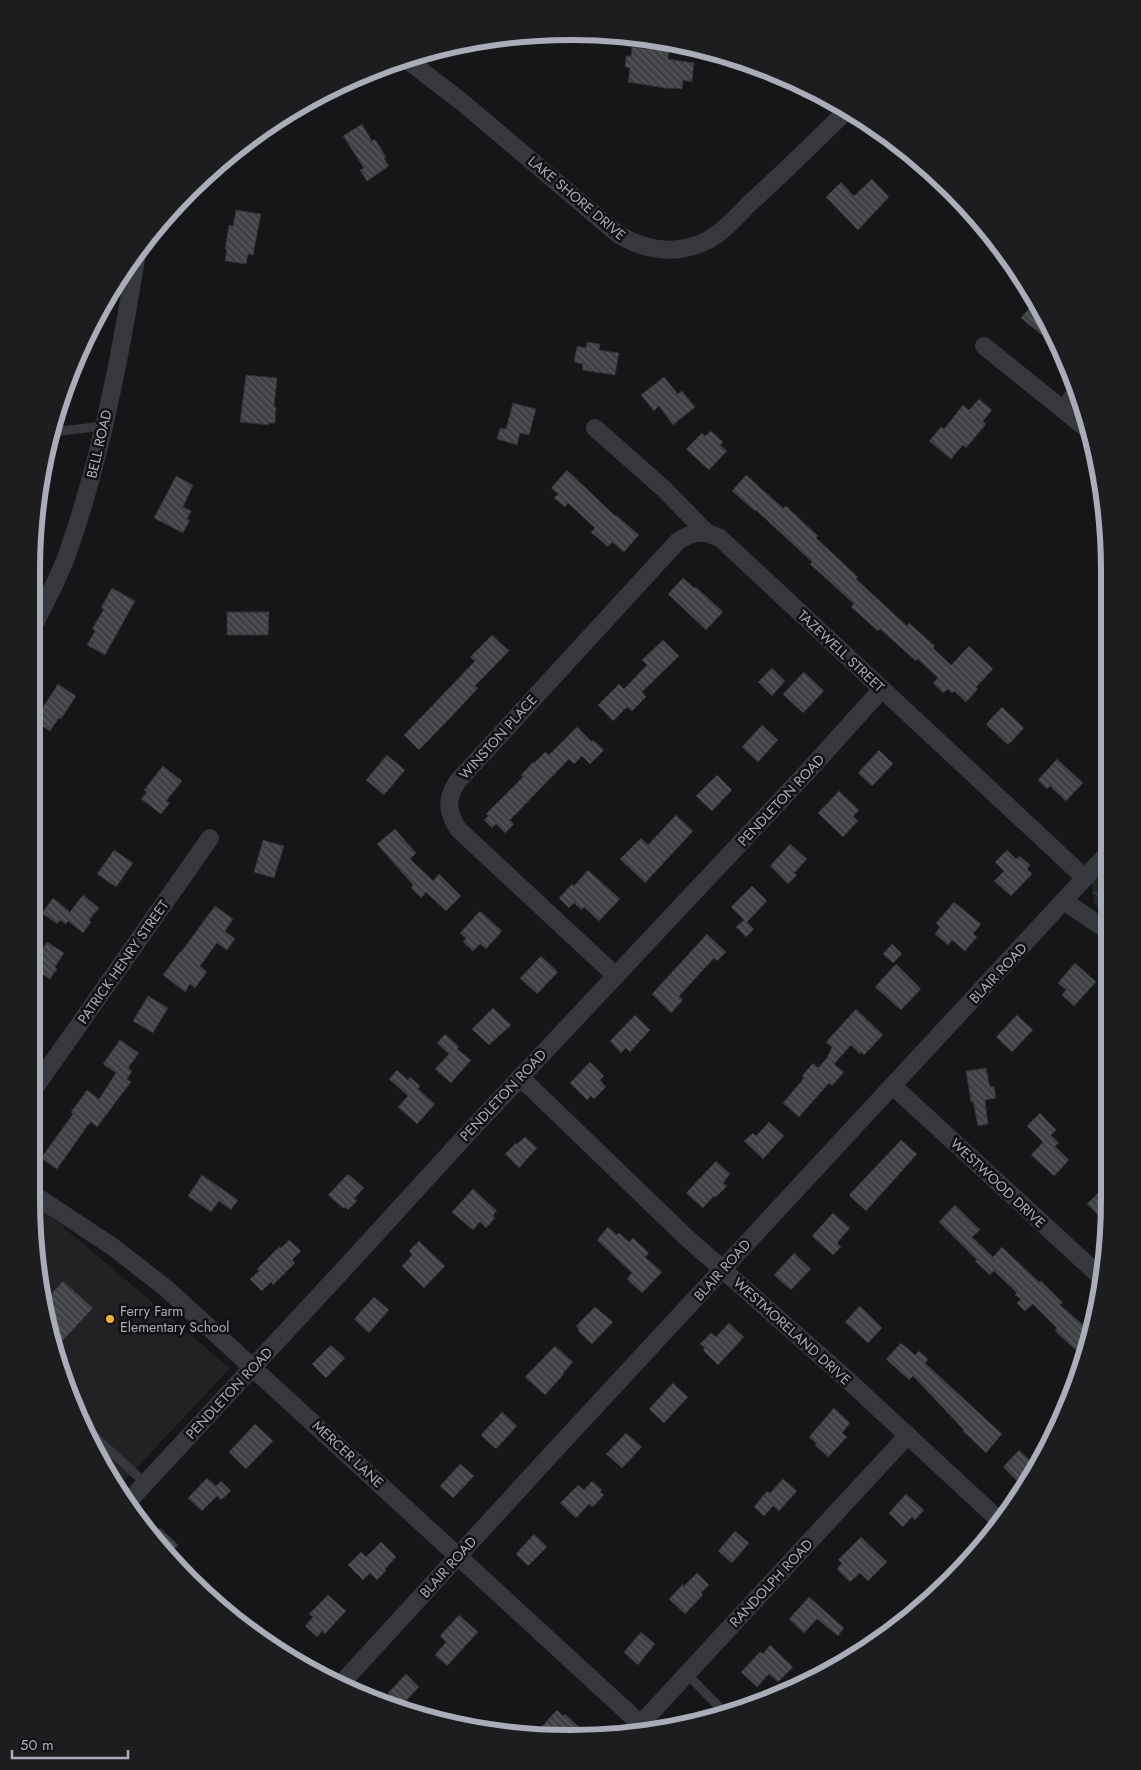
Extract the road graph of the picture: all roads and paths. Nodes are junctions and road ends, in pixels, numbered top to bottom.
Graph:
1 (413, 64) edge
2 (842, 115) edge
3 (134, 269) edge
4 (984, 346) dead end
5 (1072, 398) edge
6 (1063, 409) junction
7 (1080, 423) edge
8 (104, 426) junction
9 (595, 428) dead end
10 (59, 431) edge
11 (708, 533) junction
12 (40, 613) edge
13 (882, 689) junction
14 (210, 838) dead end
15 (1101, 861) edge
16 (1085, 878) junction
17 (1064, 901) junction
18 (1101, 926) edge
19 (616, 976) junction
20 (520, 1077) junction
21 (40, 1080) edge
22 (893, 1086) junction
23 (40, 1199) edge
24 (723, 1269) junction
25 (1095, 1274) edge
26 (253, 1367) junction
27 (908, 1435) junction
28 (98, 1439) edge
29 (145, 1484) junction
30 (132, 1498) edge
31 (995, 1516) edge
32 (458, 1556) junction
33 (687, 1674) junction
34 (345, 1679) edge
35 (720, 1708) edge
36 (644, 1724) edge
37 (638, 1725) edge

1 - 2 street, LAKE SHORE DRIVE
3 - 8 street, BELL ROAD
4 - 6 street
5 - 6 street
6 - 7 street
8 - 10 lane
8 - 12 street, BELL ROAD
9 - 11 street, TAZEWELL STREET
11 - 13 street, TAZEWELL STREET
11 - 19 street, WINSTON PLACE
13 - 16 street, TAZEWELL STREET
13 - 19 street, PENDLETON ROAD
14 - 21 street, PATRICK HENRY STREET
15 - 16 street, BLAIR ROAD
16 - 17 street, BLAIR ROAD
17 - 18 street
17 - 22 street, BLAIR ROAD
19 - 20 street, PENDLETON ROAD
20 - 24 street, WESTMORELAND DRIVE
20 - 26 street, PENDLETON ROAD
22 - 24 street, BLAIR ROAD
22 - 25 street, WESTWOOD DRIVE
23 - 26 street, MERCER LANE
24 - 27 street, WESTMORELAND DRIVE
24 - 32 street, BLAIR ROAD
26 - 29 street, PENDLETON ROAD
26 - 32 street, MERCER LANE
27 - 31 street, WESTMORELAND DRIVE
27 - 33 street, RANDOLPH ROAD
28 - 29 lane
29 - 30 street, PENDLETON ROAD
32 - 34 street, BLAIR ROAD
32 - 37 street, MERCER LANE
33 - 35 lane
33 - 36 street, RANDOLPH ROAD

